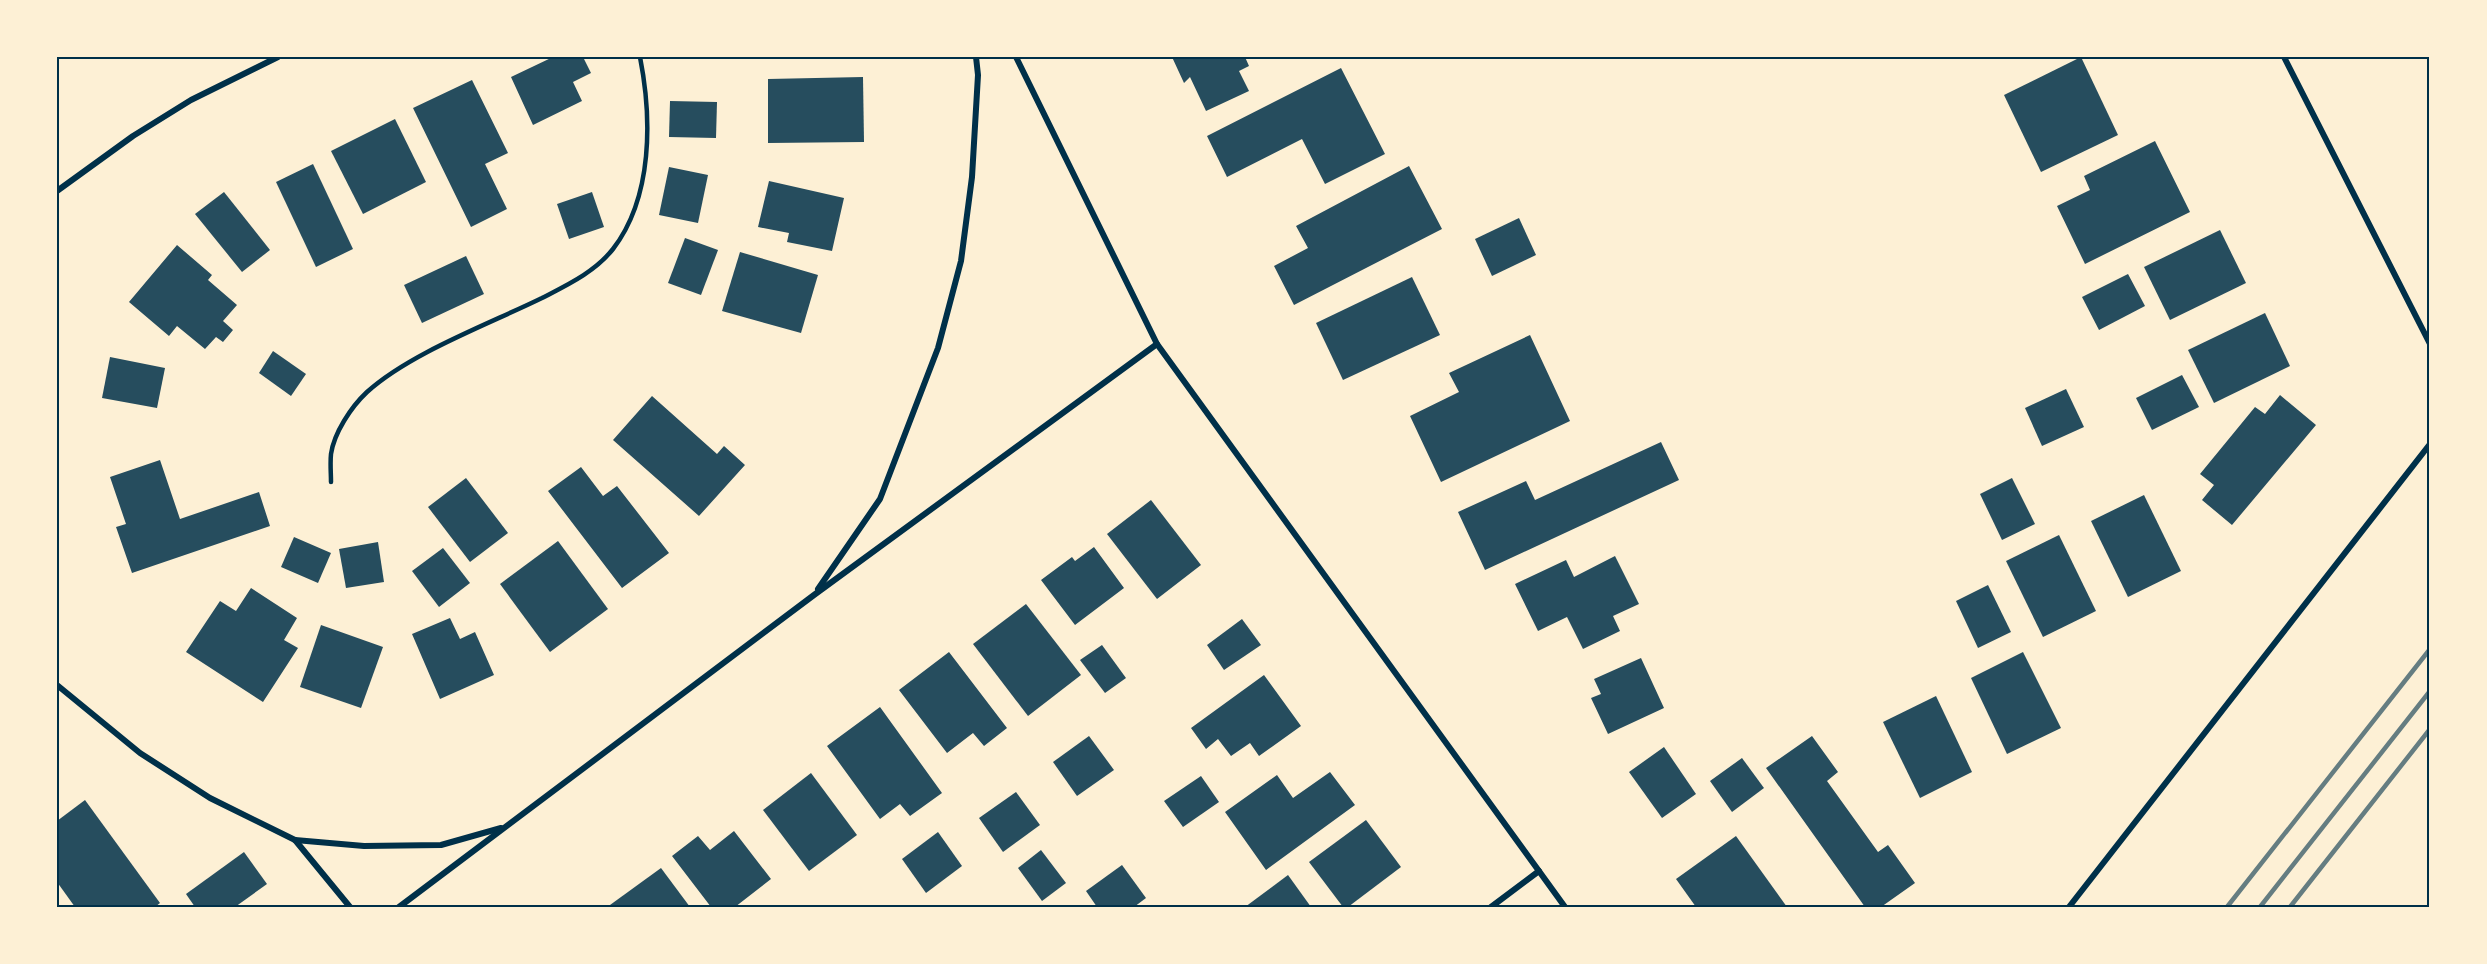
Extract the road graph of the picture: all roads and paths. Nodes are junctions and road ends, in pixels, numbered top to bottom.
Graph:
1 (278, 57) edge
2 (640, 57) edge
3 (976, 57) edge
4 (1016, 57) edge
5 (2284, 57) edge
6 (57, 191) edge
7 (1157, 344) junction
8 (2430, 344) edge
9 (2430, 444) edge
10 (331, 482) dead end
11 (814, 594) junction
12 (58, 690) edge
13 (504, 827) junction
14 (296, 840) junction
15 (1539, 871) junction
16 (350, 907) edge
17 (399, 907) edge
18 (1491, 907) edge
19 (1565, 907) edge
20 (2069, 907) edge

1 - 6 street
2 - 10 lane
3 - 11 street
4 - 7 street
5 - 8 street
7 - 11 street
7 - 15 street
9 - 20 street
11 - 13 street
12 - 14 street
13 - 14 street
13 - 17 street
14 - 16 street
15 - 18 street
15 - 19 street

